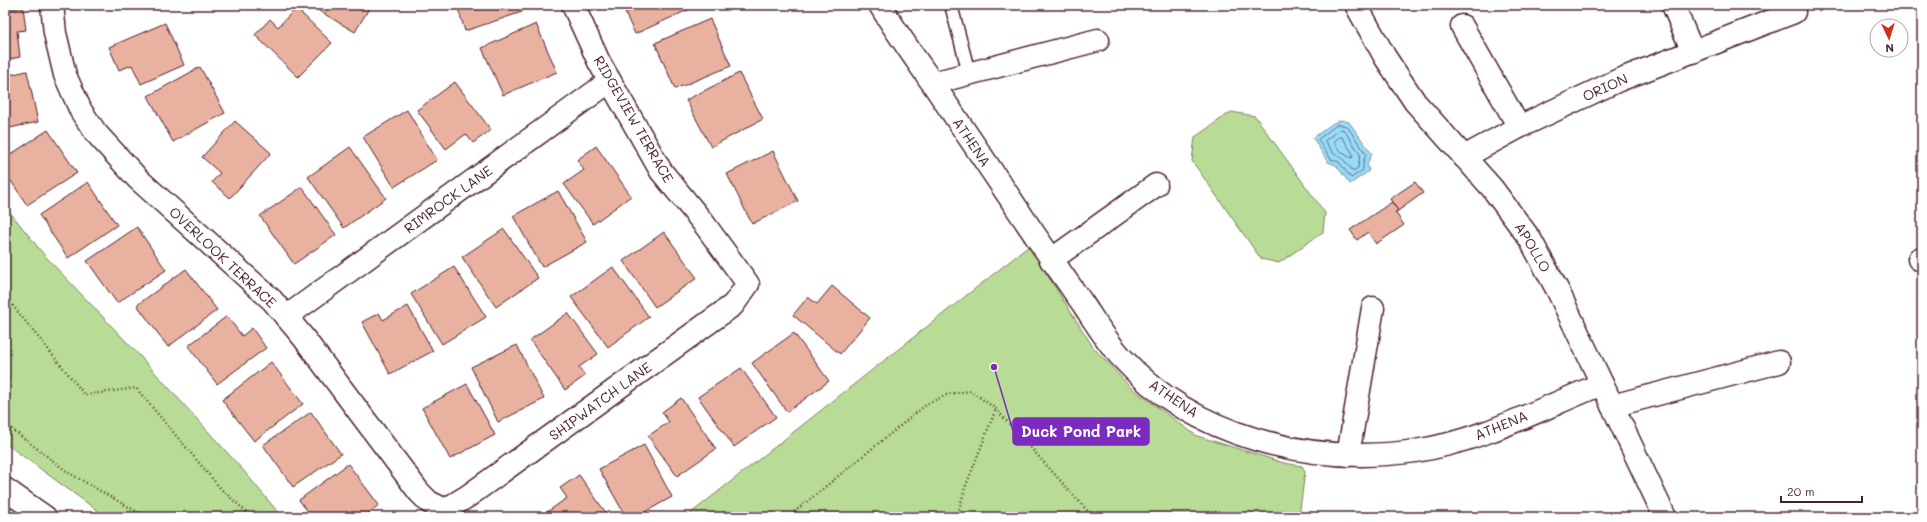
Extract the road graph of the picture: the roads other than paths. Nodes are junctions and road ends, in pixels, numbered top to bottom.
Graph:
1 (52, 5) edge
2 (573, 5) edge
3 (880, 5) edge
4 (951, 5) edge
5 (1356, 5) edge
6 (1673, 5) edge
7 (1794, 12) dead end
8 (1462, 26) dead end
9 (1098, 40) dead end
10 (1693, 52) junction
11 (969, 73) junction
12 (610, 81) junction
13 (933, 83) junction
14 (1519, 127) junction
15 (1464, 158) junction
16 (1156, 185) dead end
17 (1052, 260) junction
18 (748, 284) joint
19 (1373, 308) dead end
20 (286, 317) junction
21 (1779, 362) dead end
22 (1602, 384) junction
23 (1612, 406) junction
24 (1348, 455) junction
25 (5, 489) edge
26 (445, 510) joint
27 (46, 517) edge
28 (1665, 517) edge

1 - 20 street, OVERLOOK TERRACE
2 - 12 street, RIDGEVIEW TERRACE
3 - 13 street, ATHENA
4 - 11 lane
5 - 15 street, APOLLO
6 - 10 street
7 - 10 street, ORION
8 - 14 street
9 - 11 street
10 - 14 street, ORION
11 - 13 street
12 - 18 street, RIDGEVIEW TERRACE
12 - 20 street, RIMROCK LANE
13 - 17 street, ATHENA
14 - 15 street, ORION
15 - 22 street, APOLLO
16 - 17 street
17 - 24 street, ATHENA
18 - 26 street, SHIPWATCH LANE
19 - 24 street
20 - 26 street, OVERLOOK TERRACE
21 - 23 street
22 - 23 street, APOLLO
22 - 24 street, ATHENA
23 - 28 street, APOLLO
25 - 27 street

